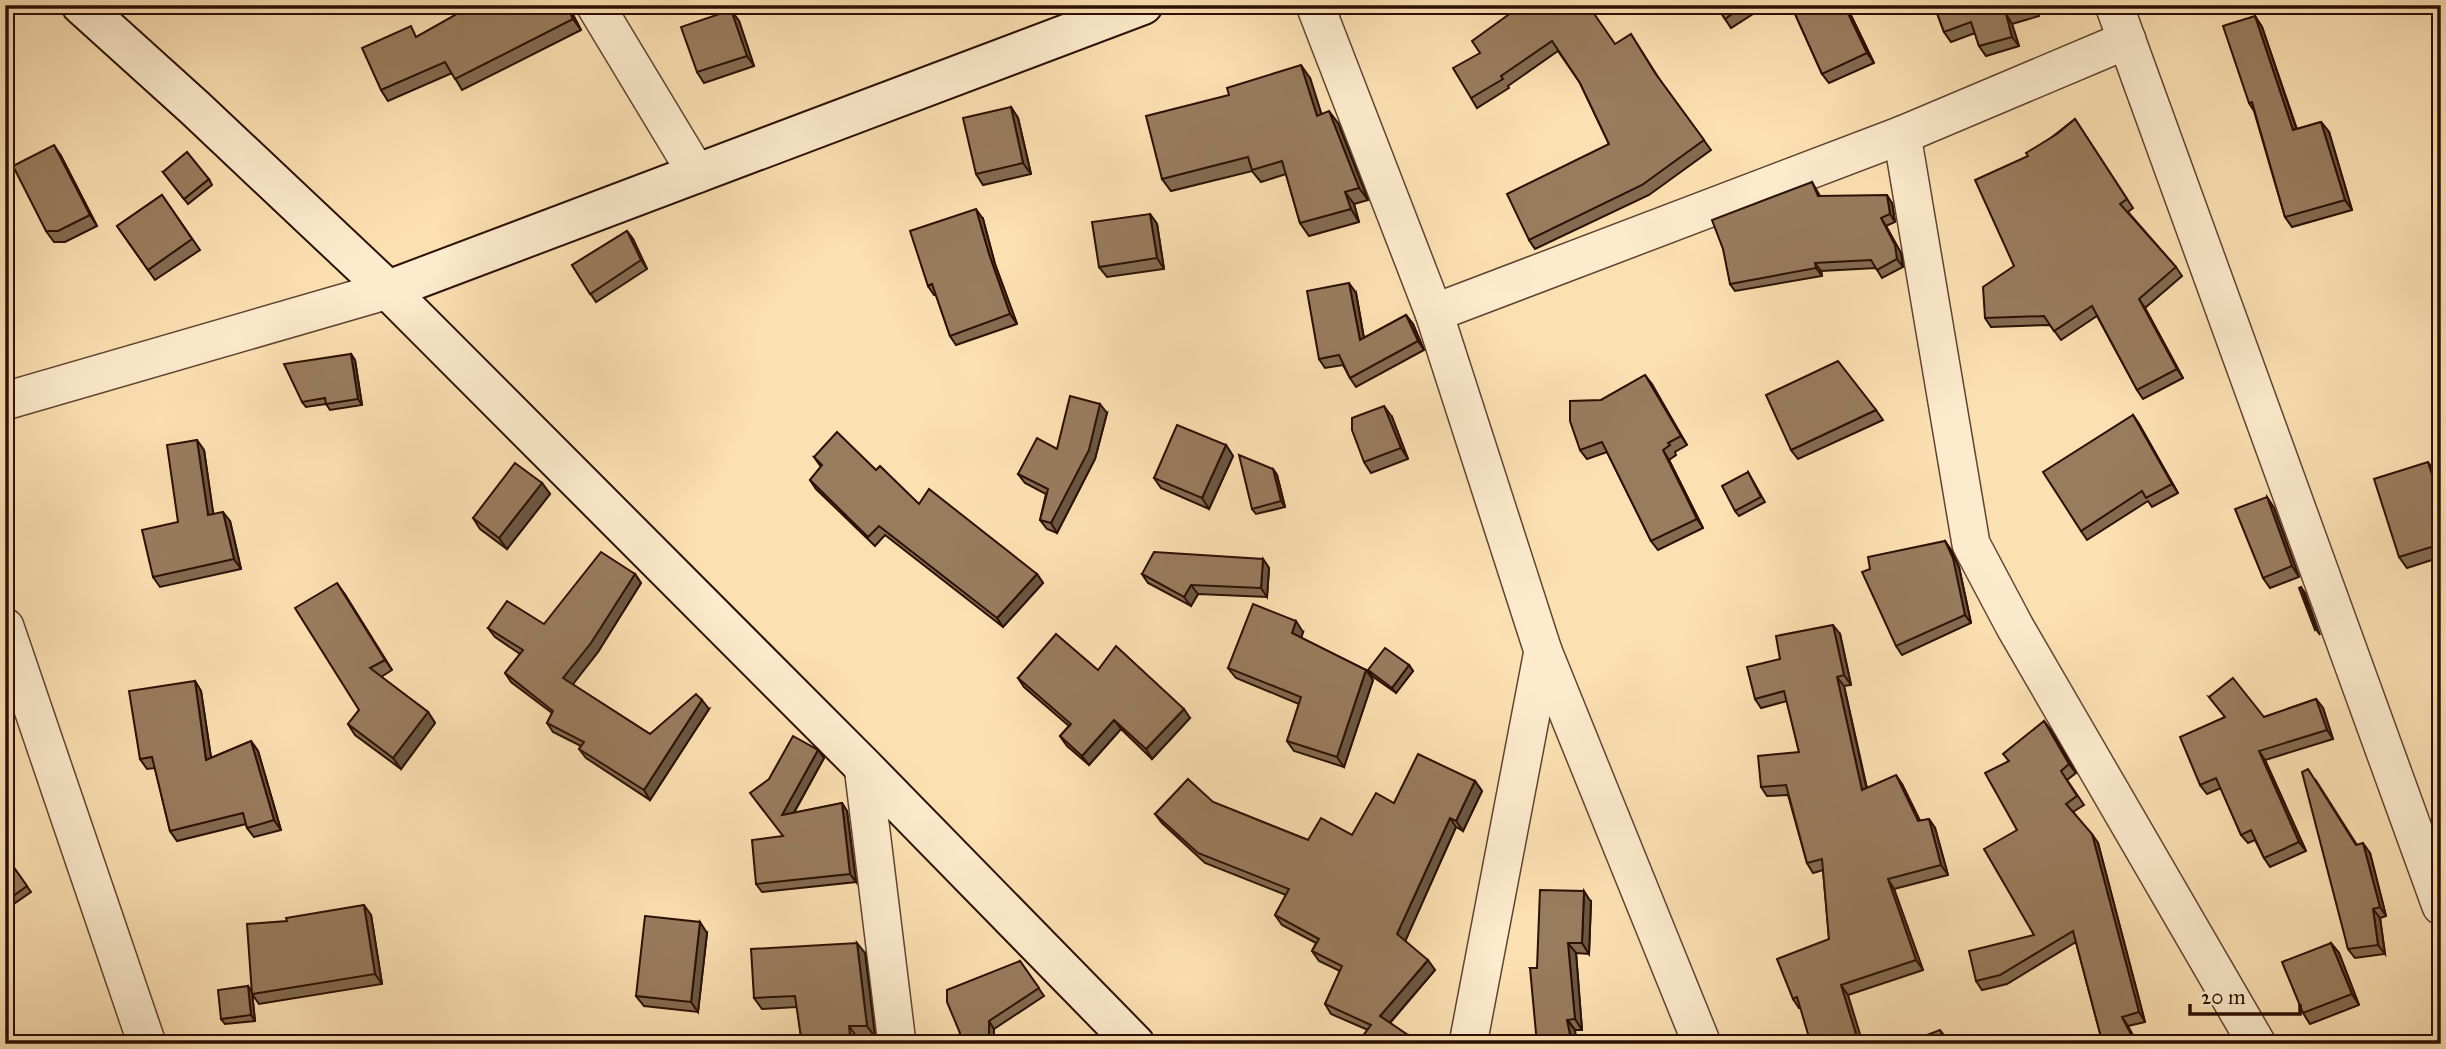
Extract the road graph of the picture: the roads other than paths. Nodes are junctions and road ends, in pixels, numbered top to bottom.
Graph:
1 (80, 5) edge
2 (596, 5) edge
3 (1143, 5) edge
4 (1315, 5) edge
5 (2114, 5) edge
6 (2127, 40) junction
7 (1902, 135) junction
8 (697, 174) junction
9 (388, 290) junction
10 (1434, 313) junction
11 (5, 401) edge
12 (5, 627) edge
13 (1543, 651) junction
14 (863, 766) junction
15 (2441, 906) edge
16 (2245, 1039) edge
17 (146, 1044) edge
18 (897, 1044) edge
19 (1135, 1044) edge
20 (1468, 1044) edge
21 (1702, 1044) edge

1 - 9 main road
2 - 8 street
3 - 8 main road
4 - 10 street
5 - 6 street
6 - 7 street
6 - 15 street
7 - 10 street
7 - 16 street
8 - 9 main road
9 - 11 street
9 - 14 main road
10 - 13 street
12 - 17 street
13 - 20 street
13 - 21 street
14 - 18 street
14 - 19 main road

